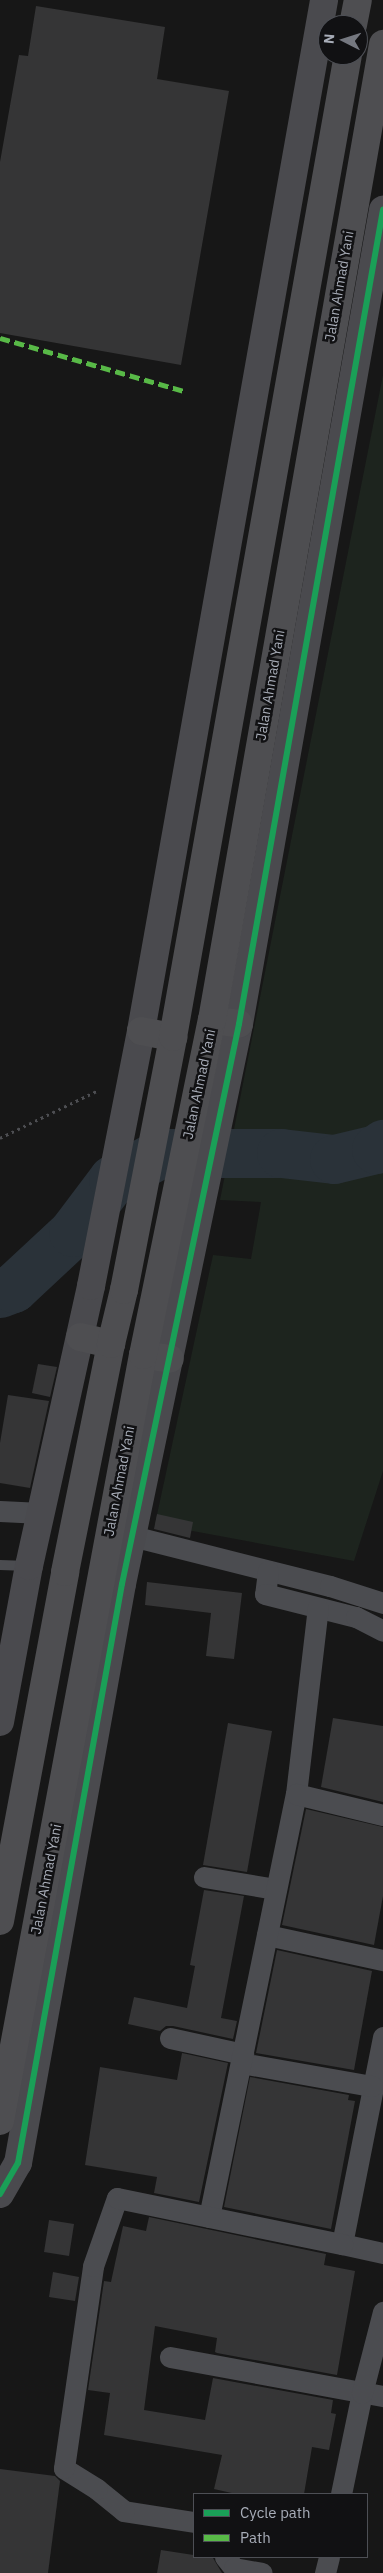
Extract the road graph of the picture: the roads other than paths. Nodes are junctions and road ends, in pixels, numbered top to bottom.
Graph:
1 (324, 0) edge
2 (358, 0) edge
3 (355, 15) edge
4 (382, 50) edge
5 (346, 65) edge
6 (383, 210) edge
7 (212, 1020) junction
8 (239, 1024) junction
9 (142, 1031) junction
10 (173, 1037) junction
11 (80, 1336) junction
12 (111, 1344) junction
13 (143, 1355) junction
14 (170, 1359) junction
15 (0, 1511) edge
16 (40, 1513) junction
17 (132, 1536) junction
18 (0, 1564) edge
19 (29, 1566) junction
20 (266, 1579) junction
21 (383, 1603) edge
22 (318, 1608) junction
23 (383, 1630) edge
24 (0, 1722) edge
25 (296, 1794) junction
26 (383, 1816) edge
27 (13, 1858) junction
28 (50, 1866) junction
29 (204, 1878) dead end
30 (276, 1889) junction
31 (0, 1921) edge
32 (267, 1935) junction
33 (383, 1960) edge
34 (383, 2037) edge
35 (170, 2038) dead end
36 (242, 2058) junction
37 (372, 2086) junction
38 (0, 2121) edge
39 (0, 2194) edge
40 (209, 2217) junction
41 (342, 2244) junction
42 (383, 2253) edge
43 (383, 2312) edge
44 (170, 2357) dead end
45 (373, 2395) edge
46 (342, 2493) edge
47 (193, 2522) edge
48 (226, 2558) edge
49 (329, 2558) edge
50 (262, 2573) edge
51 (325, 2573) edge

1 - 9 street
2 - 3 highway
4 - 7 highway, Jalan Ahmad Yani
5 - 10 highway
6 - 8 street
7 - 8 highway
7 - 13 highway, Jalan Ahmad Yani
8 - 14 street
9 - 10 highway
9 - 11 street
10 - 12 highway
11 - 12 highway
11 - 16 street
12 - 27 highway
13 - 14 highway
13 - 28 highway, Jalan Ahmad Yani
14 - 17 street
15 - 16 street
16 - 19 street
17 - 20 street
17 - 39 street
18 - 19 lane
19 - 24 street
20 - 21 street
20 - 22 street
22 - 23 street
22 - 25 street
25 - 26 street
25 - 30 street
27 - 28 highway
27 - 31 highway
28 - 38 highway, Jalan Ahmad Yani
29 - 30 street
30 - 32 street
32 - 33 street
32 - 36 street
34 - 37 street
35 - 36 street
36 - 37 street
36 - 40 street
37 - 41 street
40 - 41 street
40 - 47 street
41 - 42 street
43 - 45 street
44 - 45 street
45 - 46 street
48 - 50 street
49 - 51 street

